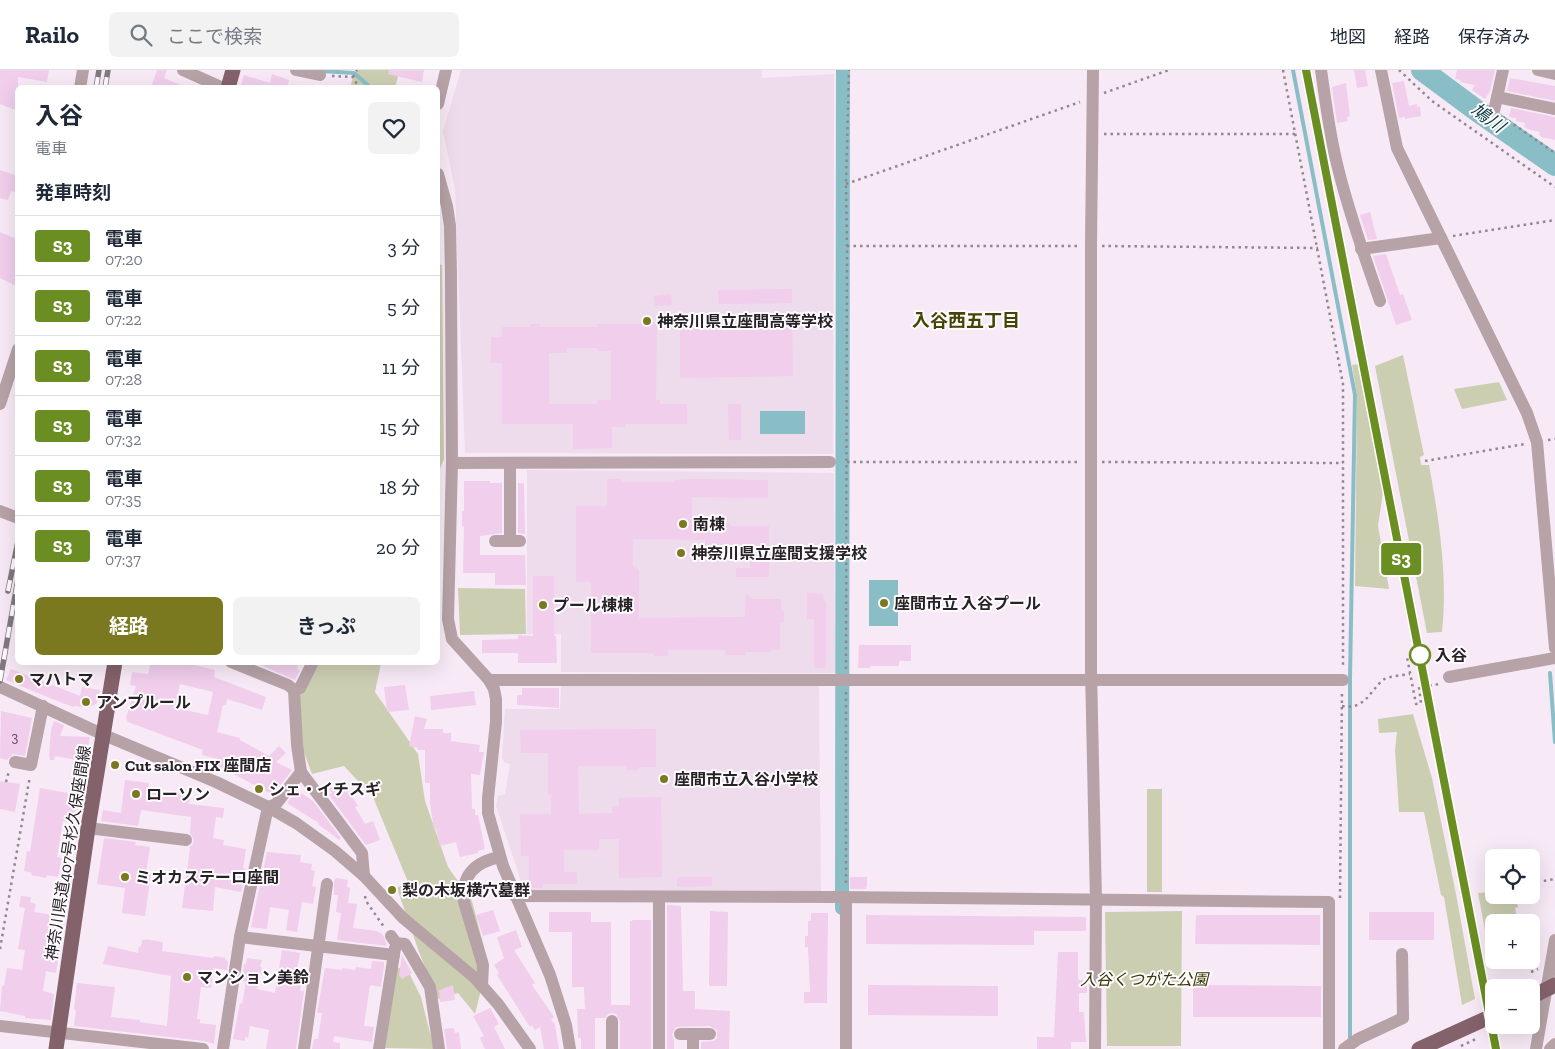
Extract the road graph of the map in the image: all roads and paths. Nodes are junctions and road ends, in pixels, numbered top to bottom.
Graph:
1 (83, 70) edge
2 (183, 70) edge
3 (233, 70) edge
4 (296, 70) edge
5 (357, 70) edge
6 (446, 70) edge
7 (849, 70) edge
8 (1093, 70) edge
9 (1169, 70) edge
10 (1283, 70) edge
11 (1321, 70) edge
12 (1381, 70) edge
13 (1400, 70) edge
14 (1503, 70) edge
15 (1538, 70) edge
16 (1555, 74) edge
17 (320, 75) joint
18 (353, 77) junction
19 (80, 85) edge
20 (216, 85) edge
21 (229, 85) edge
22 (357, 85) edge
23 (440, 96) edge
24 (1092, 97) junction
25 (1497, 97) junction
26 (1555, 109) edge
27 (1494, 111) joint
28 (1092, 134) junction
29 (1295, 134) junction
30 (1555, 153) edge
31 (440, 181) edge
32 (846, 184) junction
33 (1555, 187) edge
34 (1555, 220) edge
35 (1441, 238) junction
36 (1362, 249) junction
37 (1380, 301) dead end
38 (15, 358) edge
39 (1, 398) edge
40 (1537, 442) junction
41 (1425, 461) dead end
42 (830, 462) dead end
43 (846, 462) junction
44 (1092, 462) junction
45 (452, 463) junction
46 (510, 463) junction
47 (1343, 463) junction
48 (0, 511) edge
49 (15, 517) edge
50 (495, 541) dead end
51 (1555, 648) edge
52 (1412, 656) dead end
53 (1555, 658) edge
54 (115, 665) edge
55 (238, 665) edge
56 (312, 665) edge
57 (1410, 674) junction
58 (489, 680) junction
59 (841, 680) junction
60 (1091, 680) junction
61 (1343, 680) junction
62 (1444, 680) joint
63 (0, 687) edge
64 (294, 690) junction
65 (43, 706) junction
66 (1342, 706) junction
67 (104, 735) junction
68 (15, 762) dead end
69 (32, 765) junction
70 (301, 772) junction
71 (268, 807) junction
72 (88, 828) junction
73 (186, 840) dead end
74 (500, 856) junction
75 (364, 876) junction
76 (1555, 879) edge
77 (1540, 882) edge
78 (327, 884) dead end
79 (516, 896) junction
80 (659, 897) junction
81 (841, 898) junction
82 (1096, 901) junction
83 (1340, 902) dead end
84 (240, 938) junction
85 (1555, 940) edge
86 (394, 945) junction
87 (319, 948) junction
88 (0, 949) edge
89 (1402, 954) dead end
90 (1555, 985) edge
91 (482, 986) junction
92 (1540, 992) edge
93 (1550, 1005) edge
94 (1485, 1018) edge
95 (612, 1021) dead end
96 (0, 1026) edge
97 (58, 1033) junction
98 (710, 1034) dead end
99 (1555, 1044) edge
100 (1345, 1048) edge
101 (56, 1049) edge
102 (203, 1049) edge
103 (223, 1049) edge
104 (304, 1049) edge
105 (379, 1049) edge
106 (439, 1049) edge
107 (530, 1049) edge
108 (570, 1049) edge
109 (612, 1049) edge
110 (659, 1049) edge
111 (693, 1049) edge
112 (846, 1049) edge
113 (1095, 1049) edge
114 (1329, 1049) edge
115 (1419, 1049) edge
116 (1536, 1049) edge
117 (1550, 1049) edge

1 - 19 street
2 - 20 street
3 - 21 main road
4 - 17 street
5 - 18 path
6 - 23 street
7 - 32 path
8 - 24 street
9 - 24 path
10 - 29 path
11 - 36 street
12 - 35 street
13 - 33 path
14 - 25 street
15 - 16 street
17 - 18 path
18 - 22 path
24 - 28 street
24 - 32 path
25 - 26 street
25 - 27 street
27 - 30 path
28 - 29 path
28 - 44 street
29 - 47 path
31 - 45 street
32 - 43 path
34 - 35 path
35 - 36 street
35 - 40 street
36 - 37 street
38 - 39 street
40 - 41 path
40 - 51 street
42 - 46 street
43 - 44 path
43 - 59 path
44 - 47 path
44 - 60 street
45 - 46 street
45 - 58 street
46 - 50 street
47 - 61 path
48 - 49 street
52 - 57 path
53 - 62 street
54 - 67 main road, 神奈川県道407号杉久保座間線
55 - 64 street
56 - 64 street
57 - 62 path
57 - 66 path
58 - 59 street
58 - 74 street
59 - 60 street
59 - 81 path
60 - 61 street
60 - 82 street
61 - 66 path
63 - 65 street
64 - 70 street
65 - 67 street
65 - 69 street
66 - 83 path
67 - 71 street
67 - 72 main road, 神奈川県道407号杉久保座間線
68 - 69 street
69 - 88 path
70 - 71 street
70 - 75 street
71 - 75 street
71 - 84 street
72 - 73 street
72 - 97 main road, 神奈川県道407号杉久保座間線
74 - 79 street
74 - 91 street
75 - 86 path
75 - 91 street
76 - 77 path
78 - 87 street
79 - 80 street
79 - 108 street
80 - 81 street
80 - 110 street
81 - 82 street
81 - 112 street
82 - 113 street
82 - 114 street
84 - 87 street
84 - 103 street
85 - 93 street
86 - 87 street
86 - 105 street
86 - 106 street
87 - 104 street
89 - 100 street
90 - 92 main road
91 - 107 street
93 - 116 street
94 - 115 main road
95 - 109 street
96 - 97 street
97 - 101 main road, 神奈川県道407号杉久保座間線
97 - 102 street
98 - 111 street
99 - 117 street

